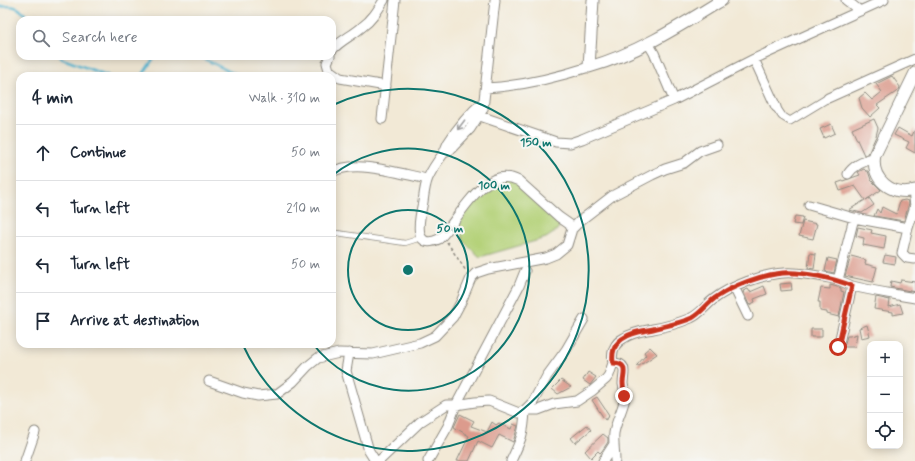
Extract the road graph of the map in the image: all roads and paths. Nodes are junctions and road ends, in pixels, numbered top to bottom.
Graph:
1 (384, 0) edge
2 (395, 0) edge
3 (495, 0) edge
4 (593, 0) edge
5 (722, 0) edge
6 (846, 0) edge
7 (884, 0) edge
8 (860, 10) junction
9 (648, 43) junction
10 (336, 46) edge
11 (915, 58) edge
12 (754, 59) junction
13 (328, 60) edge
14 (589, 67) junction
15 (332, 72) edge
16 (915, 73) edge
17 (336, 75) edge
18 (386, 86) junction
19 (486, 88) junction
20 (828, 98) joint
21 (674, 100) junction
22 (484, 101) junction
23 (776, 107) joint
24 (480, 116) junction
25 (382, 119) dead end
26 (717, 145) dead end
27 (444, 153) junction
28 (874, 159) junction
29 (336, 170) edge
30 (848, 174) dead end
31 (427, 179) junction
32 (914, 191) edge
33 (808, 205) dead end
34 (854, 218) junction
35 (908, 228) junction
36 (572, 229) junction
37 (337, 233) dead end
38 (443, 235) junction
39 (421, 238) junction
40 (915, 258) edge
41 (525, 271) dead end
42 (470, 278) junction
43 (838, 280) junction
44 (852, 286) junction
45 (734, 287) junction
46 (915, 298) edge
47 (748, 316) dead end
48 (584, 319) dead end
49 (838, 347) dead end
50 (349, 353) junction
51 (613, 363) junction
52 (209, 381) dead end
53 (456, 405) junction
54 (525, 410) junction
55 (35, 432) dead end
56 (614, 444) junction
57 (25, 461) edge
58 (428, 461) edge
59 (511, 461) edge
60 (603, 461) edge
61 (615, 461) edge

1 - 10 street
2 - 18 street
3 - 19 street
4 - 14 street
5 - 9 street
6 - 8 street
7 - 8 street
8 - 12 street
9 - 14 street
9 - 21 street
11 - 20 street
12 - 21 street
12 - 23 street
13 - 15 street
14 - 19 street
16 - 28 street
17 - 18 street
18 - 25 street
19 - 22 street
20 - 23 street
21 - 24 street
22 - 24 street
22 -> 27 street
24 - 27 street
26 - 36 street
27 - 31 street
28 - 30 street
28 - 32 street
29 - 31 street
31 - 39 street
32 - 35 street
33 - 34 street
34 - 35 street
34 - 43 street
35 - 40 street
36 - 38 street
36 - 42 street
37 - 39 lane
38 - 39 street
38 - 42 path
41 - 53 street
42 - 50 street
43 - 44 street
43 - 45 street
44 - 46 street
44 - 49 street
45 - 47 street
45 - 51 street
48 - 54 street
50 - 52 street
50 - 53 street
51 - 54 street
51 - 56 street
53 - 54 street
53 - 58 street
54 - 59 street
55 - 57 street
56 - 60 street
56 - 61 street

